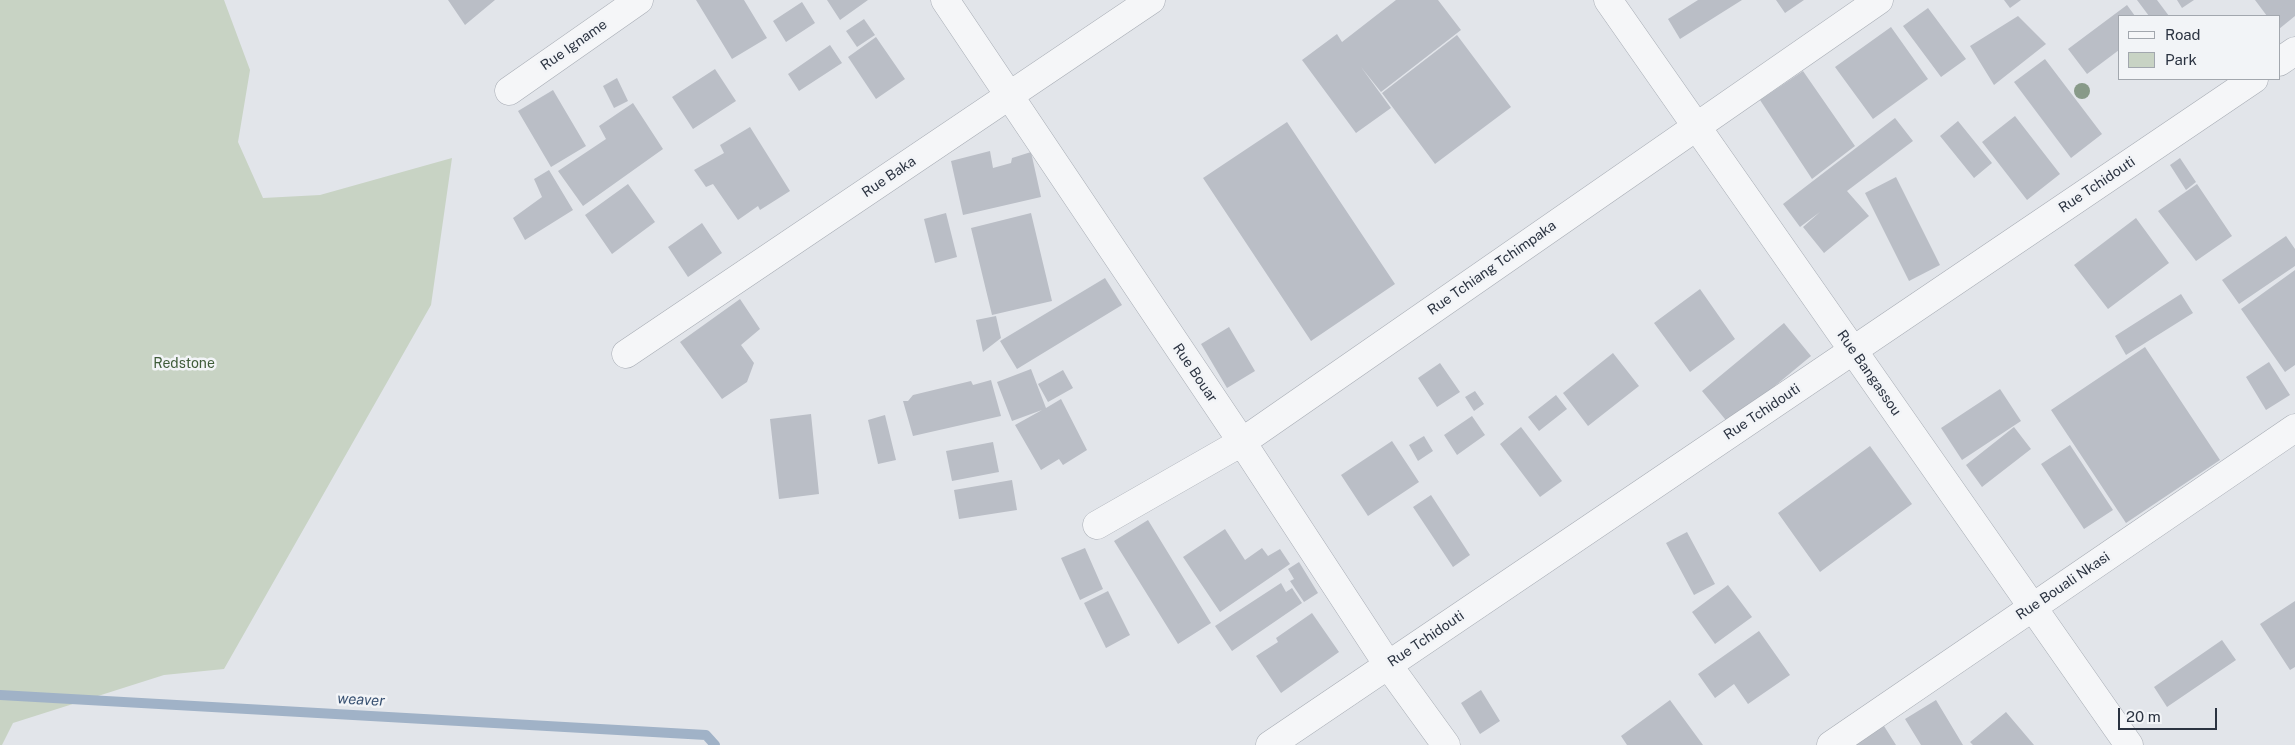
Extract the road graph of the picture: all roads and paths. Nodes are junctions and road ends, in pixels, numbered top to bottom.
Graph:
1 (638, 0) edge
2 (945, 0) edge
3 (1151, 0) edge
4 (1608, 0) edge
5 (1879, 0) edge
6 (2295, 51) edge
7 (2280, 61) edge
8 (2253, 80) edge
9 (509, 91) dead end
10 (1009, 96) junction
11 (1696, 126) junction
12 (1853, 350) junction
13 (626, 354) dead end
14 (2295, 428) edge
15 (1242, 442) junction
16 (1097, 525) dead end
17 (2033, 607) junction
18 (1388, 666) junction
19 (1270, 745) edge
20 (1446, 745) edge
21 (1830, 745) edge
22 (2129, 745) edge

1 - 9 street, Rue Igname
2 - 10 street, Rue Bouar
3 - 10 street, Rue Baka
4 - 11 street, Rue Bangassou
5 - 11 street, Rue Tchiang Tchimpaka
6 - 7 street
8 - 12 street, Rue Tchidouti
10 - 13 street, Rue Baka
10 - 15 street, Rue Bouar
11 - 12 street, Rue Bangassou
11 - 15 street, Rue Tchiang Tchimpaka
12 - 17 street, Rue Bangassou
12 - 18 street, Rue Tchidouti
14 - 17 street, Rue Bouali Nkasi
15 - 16 street, Rue Tchiang Tchimpaka
15 - 18 street, Rue Bouar
17 - 21 street, Rue Bouali Nkasi
17 - 22 street, Rue Bangassou
18 - 19 street, Rue Tchidouti
18 - 20 street, Rue Bouar

